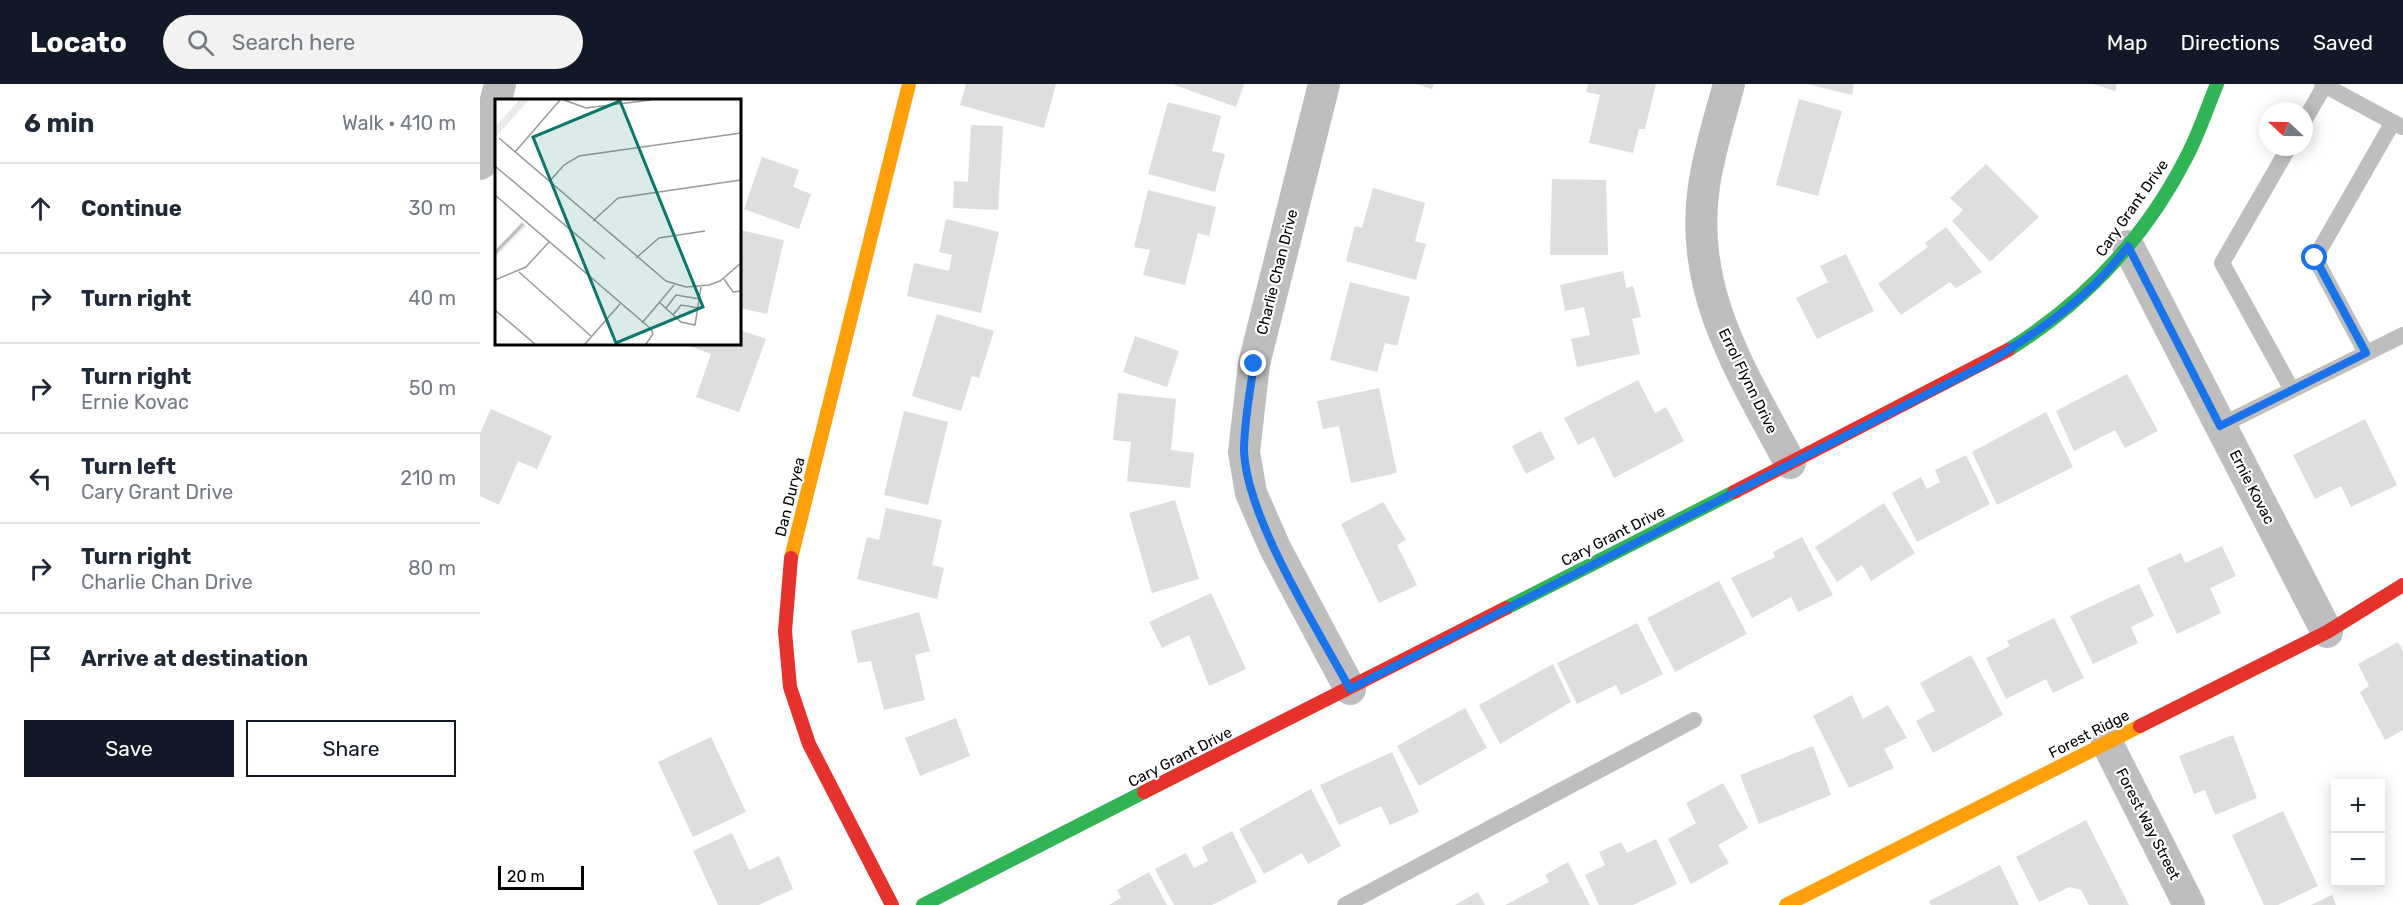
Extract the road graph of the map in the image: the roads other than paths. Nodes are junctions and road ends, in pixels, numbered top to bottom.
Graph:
1 (500, 84) edge
2 (909, 84) edge
3 (1324, 84) edge
4 (1729, 84) edge
5 (2217, 84) edge
6 (2323, 85) edge
7 (496, 99) edge
8 (495, 104) edge
9 (2313, 104) edge
10 (2398, 124) edge
11 (2284, 156) edge
12 (480, 164) edge
13 (2128, 246) junction
14 (2403, 335) edge
15 (2366, 353) junction
16 (2292, 390) junction
17 (2220, 426) junction
18 (1790, 464) junction
19 (2403, 585) edge
20 (2327, 632) junction
21 (1350, 689) junction
22 (1694, 720) dead end
23 (2107, 743) junction
24 (892, 905) edge
25 (923, 905) edge
26 (1346, 905) edge
27 (1786, 905) edge
28 (2189, 905) edge

1 - 7 street
2 - 24 street, Dan Duryea
3 - 21 street, Charlie Chan Drive
4 - 18 street, Errol Flynn Drive
5 - 13 street, Cary Grant Drive
6 - 9 lane
6 - 10 lane
8 - 12 street
10 - 15 lane
11 - 16 lane
13 - 17 street, Ernie Kovac
13 - 18 street, Cary Grant Drive
14 - 15 lane
15 - 16 lane
16 - 17 lane
17 - 20 street, Ernie Kovac
18 - 21 street, Cary Grant Drive
19 - 20 street, Forest Ridge
20 - 23 street, Forest Ridge
21 - 25 street, Cary Grant Drive
22 - 26 lane
23 - 27 street, Forest Ridge
23 - 28 street, Forest Way Street

